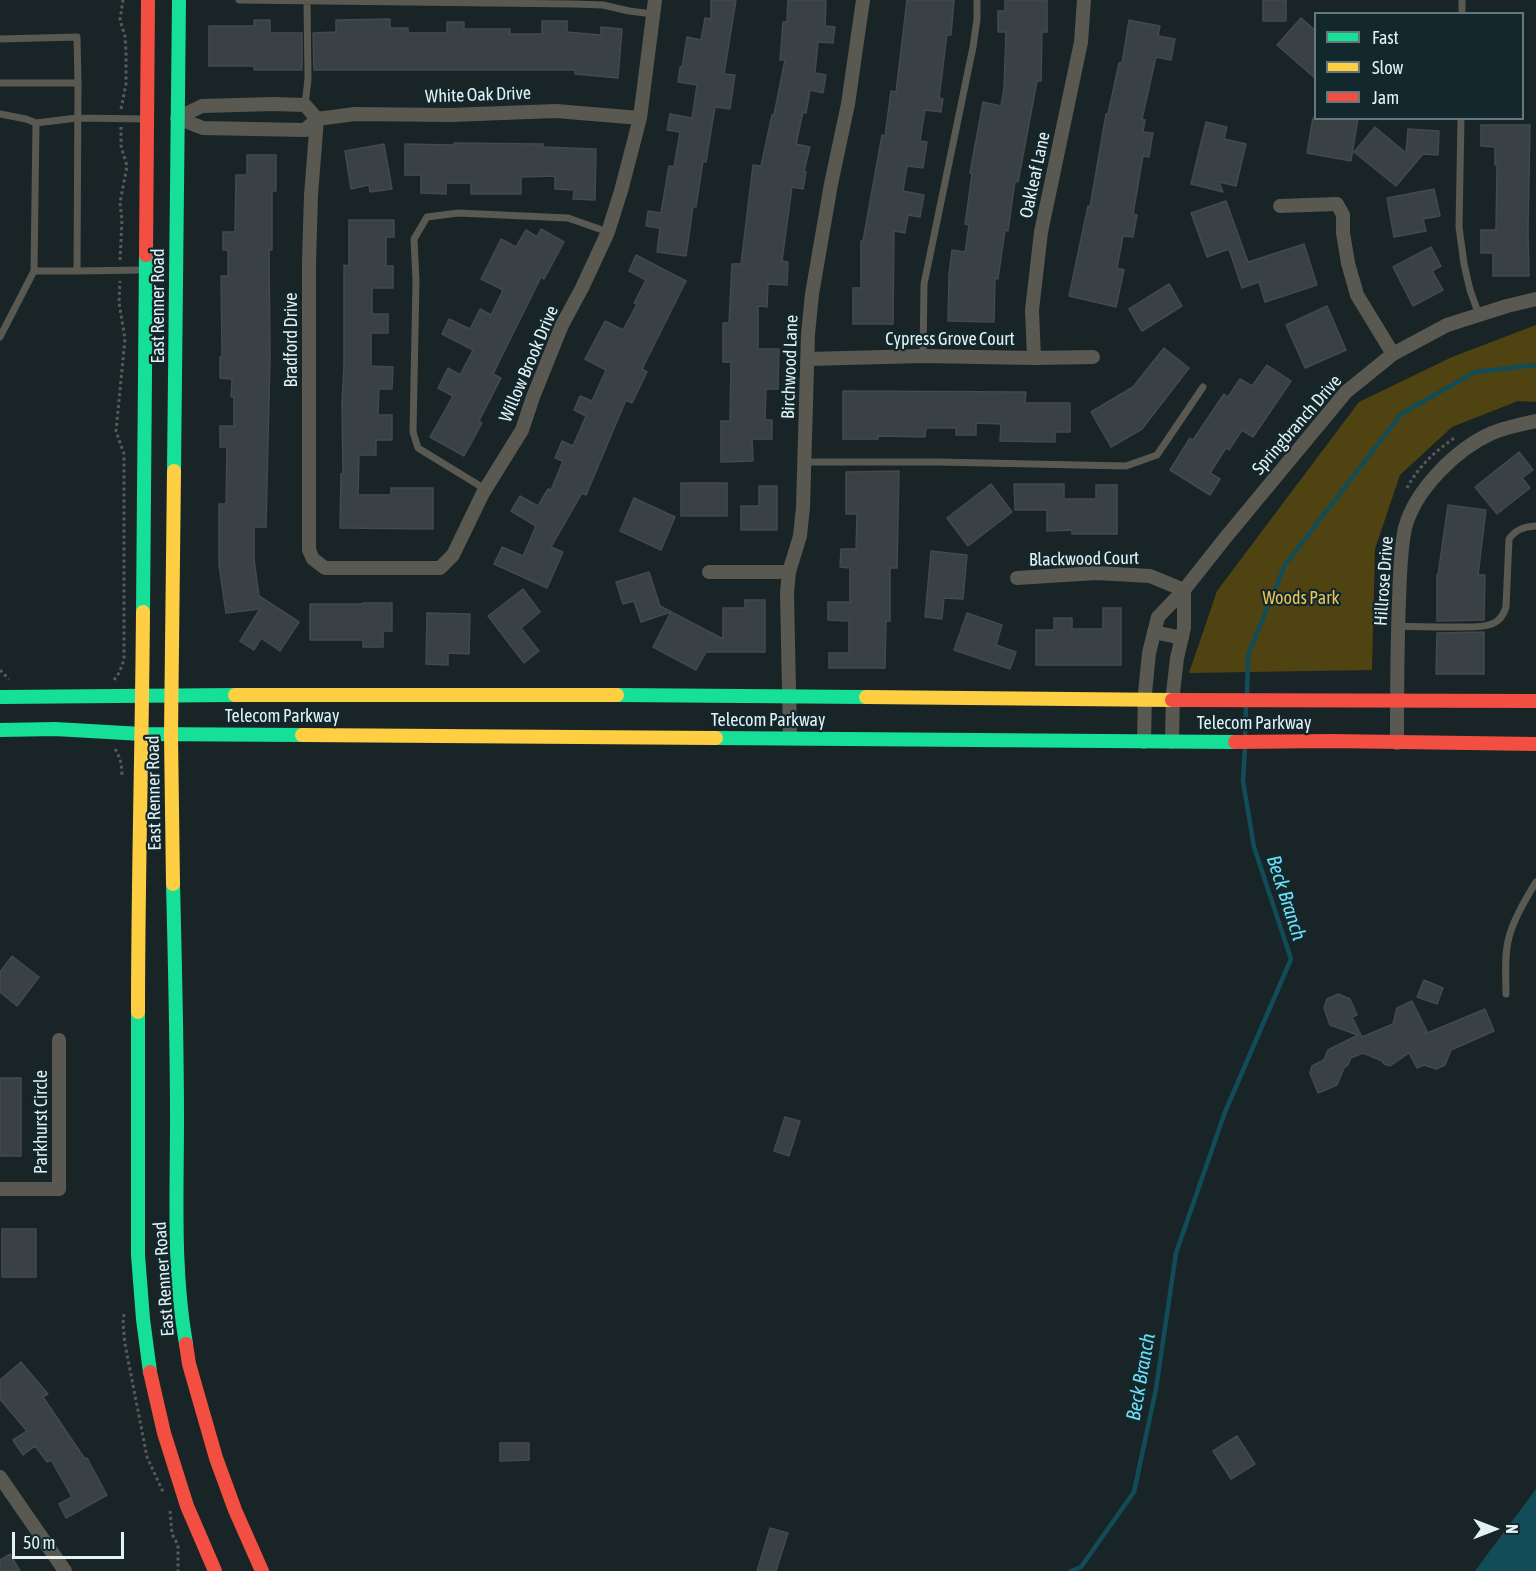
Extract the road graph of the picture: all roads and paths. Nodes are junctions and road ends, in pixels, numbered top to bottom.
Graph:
1 (148, 0) edge
2 (179, 0) edge
3 (238, 0) edge
4 (863, 0) edge
5 (977, 0) edge
6 (1084, 0) edge
7 (307, 1) edge
8 (654, 7) edge
9 (0, 39) edge
10 (0, 83) edge
11 (78, 83) junction
12 (305, 105) junction
13 (0, 114) edge
14 (77, 118) junction
15 (162, 118) junction
16 (640, 118) junction
17 (317, 119) junction
18 (1461, 120) edge
19 (36, 123) junction
20 (1280, 206) dead end
21 (608, 232) junction
22 (34, 270) junction
23 (146, 270) junction
24 (77, 271) junction
25 (1536, 299) edge
26 (1479, 315) junction
27 (0, 337) edge
28 (1393, 354) junction
29 (923, 356) junction
30 (1093, 357) dead end
31 (1034, 358) junction
32 (808, 359) junction
33 (1203, 387) dead end
34 (1536, 421) edge
35 (805, 462) junction
36 (485, 489) junction
37 (1536, 526) edge
38 (313, 559) joint
39 (709, 572) dead end
40 (789, 572) junction
41 (1017, 578) dead end
42 (1184, 590) junction
43 (1398, 627) junction
44 (1154, 632) junction
45 (1182, 638) junction
46 (142, 695) junction
47 (172, 695) junction
48 (790, 696) junction
49 (0, 697) edge
50 (1146, 700) junction
51 (1174, 700) junction
52 (1536, 700) edge
53 (1397, 703) junction
54 (0, 730) edge
55 (142, 734) junction
56 (171, 734) junction
57 (790, 738) junction
58 (1144, 742) junction
59 (1172, 742) junction
60 (1397, 743) junction
61 (1536, 744) edge
62 (1536, 882) edge
63 (1506, 994) dead end
64 (59, 1040) dead end
65 (0, 1189) edge
66 (0, 1477) edge
67 (65, 1571) edge
68 (215, 1571) edge
69 (262, 1571) edge

1 - 15 main road, East Renner Road
2 - 15 main road, East Renner Road
3 - 7 lane
4 - 32 street, Birchwood Lane
5 - 29 lane
6 - 31 street, Oakleaf Lane
7 - 8 lane
7 - 12 lane
8 - 16 street, Willow Brook Drive
9 - 11 lane
10 - 11 lane
11 - 14 lane
12 - 15 street
12 - 17 street
13 - 19 lane
14 - 15 lane
14 - 19 lane
14 - 24 lane
15 - 17 street, White Oak Drive
15 - 23 main road, East Renner Road
15 - 47 main road, East Renner Road
16 - 17 street, White Oak Drive
16 - 21 street, Willow Brook Drive
17 - 38 street, Bradford Drive
18 - 26 lane
19 - 22 lane
20 - 28 street
21 - 36 street, Willow Brook Drive
21 - 36 lane
22 - 24 lane
22 - 27 lane
23 - 24 lane
23 - 46 main road, East Renner Road
25 - 26 street, Springbranch Drive
26 - 28 street, Springbranch Drive
28 - 42 street, Springbranch Drive
29 - 31 street, Cypress Grove Court
29 - 32 street, Cypress Grove Court
30 - 31 street, Cypress Grove Court
32 - 35 street, Birchwood Lane
33 - 35 lane
34 - 43 street, Hillrose Drive
35 - 40 street, Birchwood Lane
36 - 38 street, Willow Brook Drive
37 - 43 lane
39 - 40 street
40 - 48 street, Birchwood Lane
41 - 42 street, Blackwood Court
42 - 44 street, Springbranch Drive
42 - 45 street
43 - 53 street, Hillrose Drive
44 - 45 street
44 - 50 street, Springbranch Drive
45 - 51 street
46 - 47 main road, Telecom Parkway
46 - 49 main road, Telecom Parkway
46 - 55 main road, East Renner Road
47 - 48 main road, Telecom Parkway
47 - 56 main road, East Renner Road
48 - 50 main road, Telecom Parkway
48 - 57 street, Birchwood Lane
50 - 51 main road, Telecom Parkway
50 - 58 street, Springbranch Drive
51 - 53 main road, Telecom Parkway
51 - 59 street
52 - 53 main road, Telecom Parkway
53 - 60 street, Hillrose Drive
54 - 55 main road, Telecom Parkway
55 - 56 main road, Telecom Parkway
55 - 68 main road, East Renner Road
56 - 57 main road, Telecom Parkway
56 - 69 main road, East Renner Road
57 - 58 main road, Telecom Parkway
58 - 59 main road, Telecom Parkway
59 - 60 main road, Telecom Parkway
60 - 61 main road, Telecom Parkway
62 - 63 lane
64 - 65 street, Parkhurst Circle
66 - 67 street

